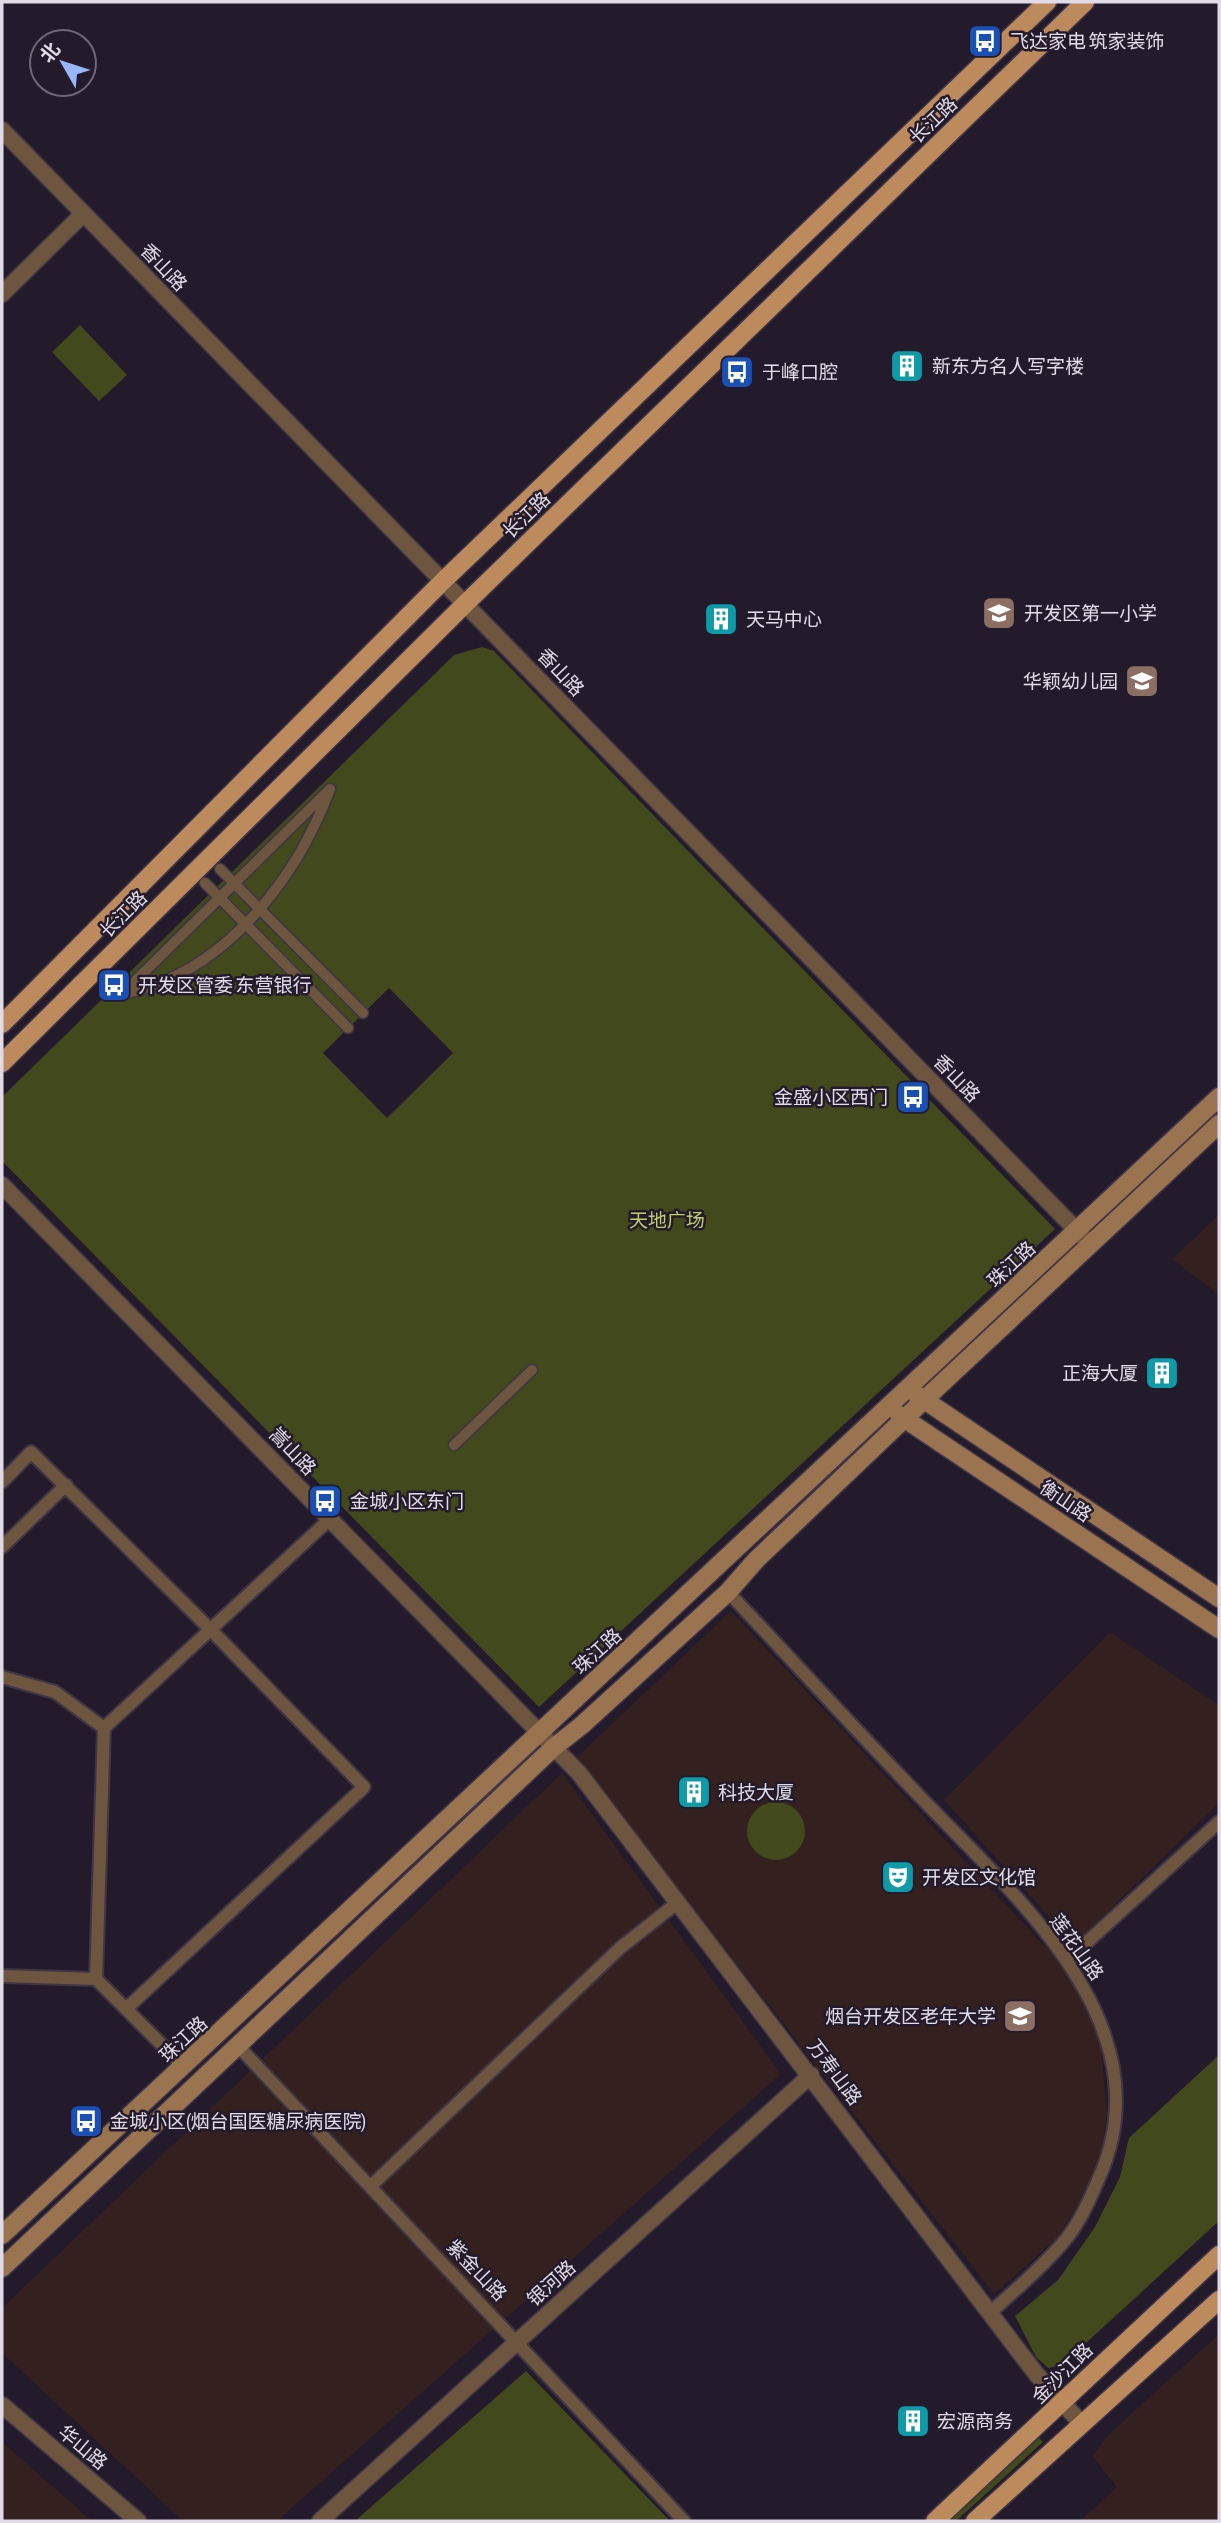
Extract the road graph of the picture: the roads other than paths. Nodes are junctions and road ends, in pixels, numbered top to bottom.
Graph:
1 (1047, 2) edge
2 (1085, 2) edge
3 (2, 130) edge
4 (83, 214) junction
5 (2, 295) edge
6 (443, 581) junction
7 (466, 603) junction
8 (220, 869) dead end
9 (205, 883) dead end
10 (261, 910) junction
11 (246, 925) junction
12 (363, 1013) dead end
13 (2, 1024) edge
14 (348, 1028) dead end
15 (2, 1063) edge
16 (1219, 1097) edge
17 (1219, 1124) edge
18 (2, 1185) edge
19 (1076, 1230) junction
20 (1090, 1244) junction
21 (532, 1370) dead end
22 (909, 1389) junction
23 (924, 1400) junction
24 (890, 1407) junction
25 (906, 1420) junction
26 (454, 1445) dead end
27 (2, 1482) edge
28 (66, 1485) junction
29 (330, 1519) junction
30 (2, 1547) edge
31 (728, 1592) junction
32 (1219, 1598) edge
33 (1219, 1629) edge
34 (212, 1630) junction
35 (2, 1676) edge
36 (104, 1728) junction
37 (537, 1734) junction
38 (552, 1748) junction
39 (1219, 1822) edge
40 (677, 1903) junction
41 (1065, 1958) junction
42 (2, 1976) edge
43 (96, 1979) junction
44 (127, 2009) junction
45 (239, 2047) junction
46 (184, 2067) junction
47 (811, 2075) junction
48 (370, 2186) junction
49 (2, 2235) edge
50 (1219, 2255) edge
51 (2, 2268) edge
52 (1219, 2300) edge
53 (990, 2313) junction
54 (518, 2342) junction
55 (1062, 2403) junction
56 (2, 2405) edge
57 (1082, 2424) junction
58 (138, 2521) edge
59 (320, 2521) edge
60 (684, 2521) edge
61 (935, 2521) edge
62 (975, 2521) edge

1 - 6 main road, 长江路
2 - 7 main road, 长江路
3 - 4 street, 香山路
4 - 5 street
4 - 6 street, 香山路
6 - 7 street, 香山路
6 - 13 main road, 长江路
7 - 15 main road, 长江路
7 - 19 street, 香山路
8 - 10 street
9 - 11 street
10 - 11 street
10 - 11 street
10 - 12 street
11 - 14 street
16 - 19 main road, 珠江路
17 - 20 main road
18 - 29 street, 嵩山路
19 - 20 street, 香山路
19 - 22 main road, 珠江路
20 - 23 main road
21 - 26 street
22 - 23 main road, 衡山路
22 - 24 main road, 珠江路
23 - 25 main road
23 - 32 main road, 衡山路
24 - 25 main road, 衡山路
24 - 37 main road, 珠江路
25 - 31 main road
25 - 33 main road, 衡山路
27 - 28 street
28 - 30 street
28 - 34 street
29 - 34 street
29 - 37 street, 嵩山路
31 - 38 main road
31 - 41 street, 莲花山路
34 - 36 street
34 - 44 street
35 - 36 street
36 - 43 street
37 - 38 street, 嵩山路
37 - 46 main road, 珠江路
38 - 40 street, 万寿山路
38 - 45 main road
39 - 41 street
40 - 47 street, 万寿山路
40 - 48 street
41 - 53 street, 莲花山路
42 - 43 street
43 - 44 street
44 - 46 street
45 - 48 street, 紫金山路
45 - 51 main road
46 - 49 main road, 珠江路
47 - 53 street, 万寿山路
47 - 54 street, 银河路
48 - 54 street, 紫金山路
50 - 55 main road, 金沙江路
52 - 57 main road
53 - 55 street, 万寿山路
54 - 59 street, 银河路
54 - 60 street, 紫金山路
55 - 57 street, 万寿山路
55 - 61 main road, 金沙江路
56 - 58 street, 华山路
57 - 62 main road

